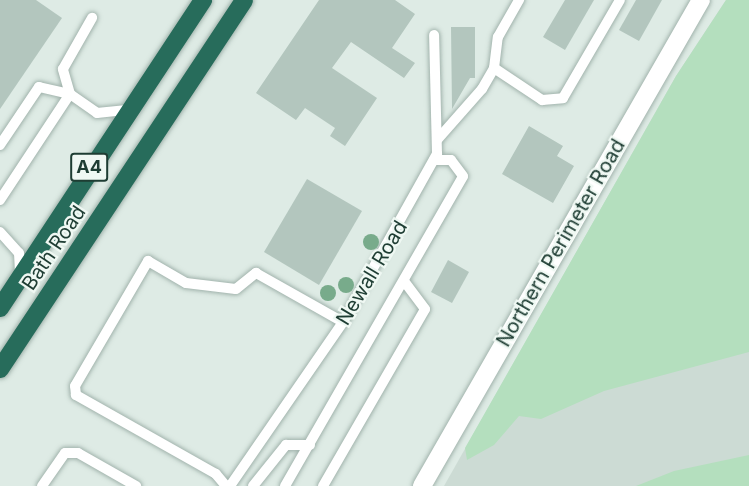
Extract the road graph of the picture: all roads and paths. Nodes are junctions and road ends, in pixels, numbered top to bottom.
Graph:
1 (203, 0) edge
2 (244, 0) edge
3 (519, 0) edge
4 (620, 0) edge
5 (701, 0) edge
6 (92, 18) dead end
7 (434, 35) dead end
8 (494, 68) junction
9 (70, 94) junction
10 (127, 110) junction
11 (437, 140) junction
12 (0, 146) edge
13 (434, 160) junction
14 (0, 200) edge
15 (0, 232) edge
16 (20, 275) junction
17 (405, 282) junction
18 (0, 308) edge
19 (343, 322) junction
20 (0, 369) edge
21 (310, 445) junction
22 (42, 486) edge
23 (136, 486) edge
24 (228, 486) edge
25 (253, 486) edge
26 (285, 486) edge
27 (323, 486) edge
28 (422, 486) edge

1 - 10 highway, Bath Road / A4
2 - 20 highway, Bath Road / A4
3 - 8 lane
4 - 8 lane
5 - 28 street, Northern Perimeter Road
6 - 9 lane
7 - 11 lane, Newall Road
8 - 11 lane
9 - 10 lane
9 - 12 lane
9 - 14 lane
10 - 16 highway, Bath Road / A4
11 - 13 lane, Newall Road
13 - 17 lane
13 - 19 lane, Newall Road
15 - 16 lane
16 - 18 highway, Bath Road / A4
17 - 21 lane
17 - 27 lane
19 - 24 lane, Newall Road
19 - 24 lane
21 - 25 lane
21 - 26 lane
22 - 23 lane

